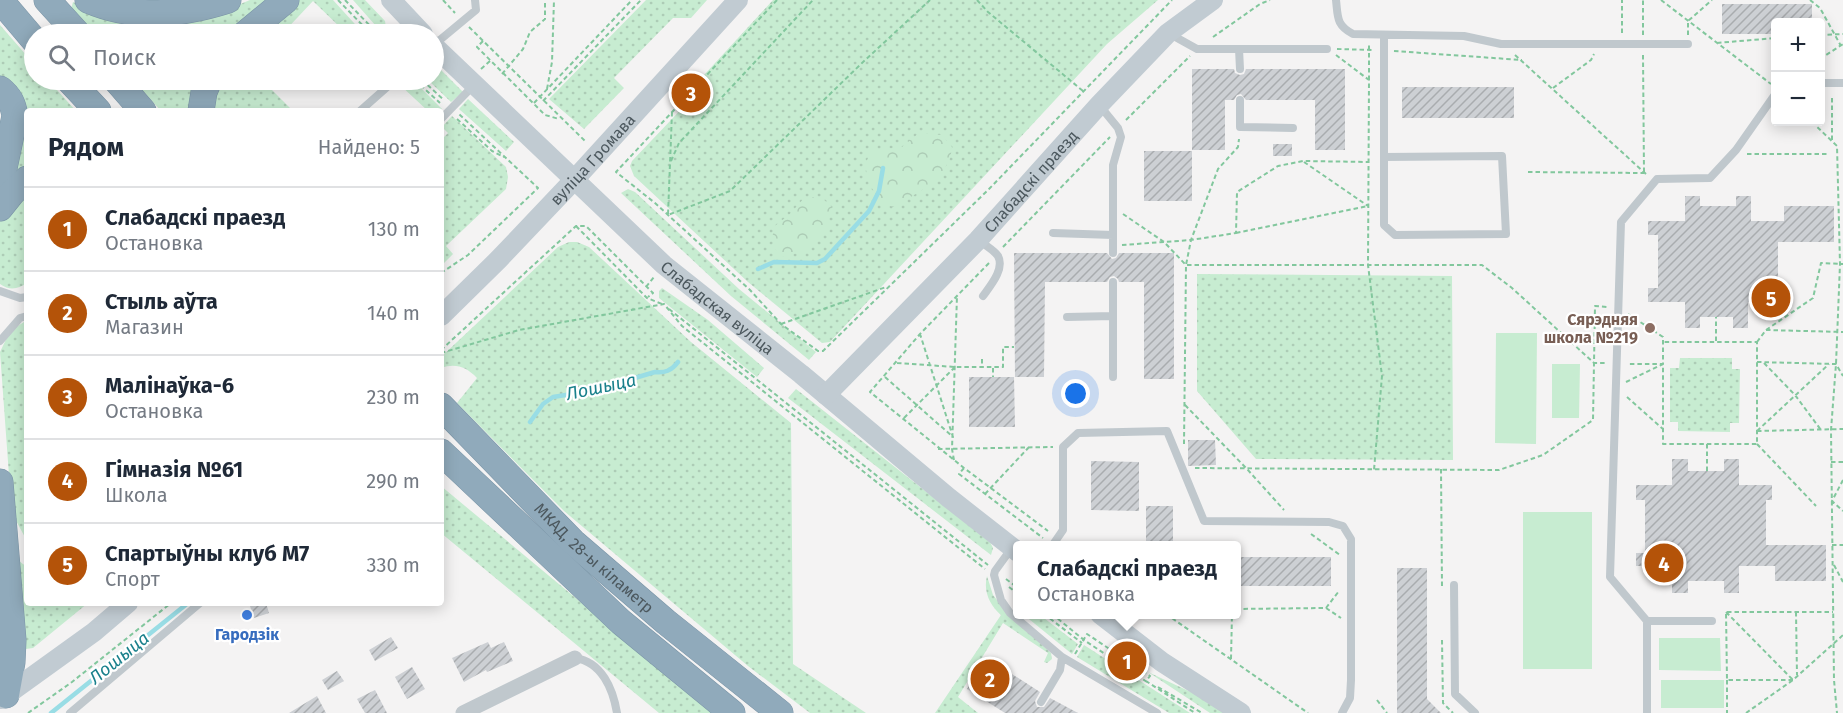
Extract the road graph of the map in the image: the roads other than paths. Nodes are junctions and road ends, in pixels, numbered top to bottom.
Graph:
1 (0, 0) edge
2 (47, 0) edge
3 (87, 0) edge
4 (228, 0) edge
5 (286, 0) edge
6 (391, 0) edge
7 (475, 0) edge
8 (738, 0) edge
9 (1213, 0) edge
10 (1336, 0) edge
11 (69, 24) edge
12 (257, 24) edge
13 (414, 24) edge
14 (24, 28) edge
15 (1168, 33) junction
16 (1384, 35) junction
17 (444, 37) edge
18 (1688, 44) road end
19 (1239, 49) junction
20 (1327, 49) road end
21 (444, 55) edge
22 (1239, 69) dead end
23 (1825, 83) edge
24 (1843, 83) edge
25 (475, 84) junction
26 (0, 89) edge
27 (78, 90) edge
28 (125, 90) edge
29 (205, 90) edge
30 (384, 90) edge
31 (1240, 100) dead end
32 (1771, 100) edge
33 (1099, 105) junction
34 (95, 108) edge
35 (140, 108) edge
36 (201, 108) edge
37 (363, 108) edge
38 (444, 116) edge
39 (1293, 128) dead end
40 (1384, 157) junction
41 (574, 180) junction
42 (24, 182) edge
43 (0, 187) edge
44 (0, 208) edge
45 (1053, 233) dead end
46 (1113, 235) junction
47 (978, 240) junction
48 (1113, 250) road end
49 (1113, 282) dead end
50 (0, 291) edge
51 (24, 296) edge
52 (983, 296) dead end
53 (444, 313) edge
54 (1113, 316) junction
55 (24, 317) edge
56 (1068, 317) dead end
57 (0, 341) edge
58 (1113, 377) dead end
59 (826, 395) junction
60 (444, 409) edge
61 (444, 455) edge
62 (0, 482) edge
63 (3, 514) junction
64 (1055, 541) edge
65 (24, 548) edge
66 (1013, 548) edge
67 (1013, 552) edge
68 (1454, 585) dead end
69 (124, 606) edge
70 (196, 606) edge
71 (1013, 616) edge
72 (1017, 619) edge
73 (1105, 619) edge
74 (1647, 621) junction
75 (1712, 621) dead end
76 (1062, 657) junction
77 (575, 658) joint
78 (2, 693) edge
79 (1041, 702) dead end
80 (70, 713) edge
81 (463, 713) edge
82 (617, 713) edge
83 (732, 713) edge
84 (780, 713) edge
85 (1157, 713) edge
86 (1241, 713) edge
87 (1342, 713) edge
88 (1475, 713) edge
89 (1647, 713) edge

1 - 14 highway
2 - 11 highway
3 - 4 highway
5 - 12 highway
6 - 13 main road
7 - 17 lane
8 - 41 main road, вуліца Громава
9 - 15 main road, Слабадскі праезд
10 - 16 lane
15 - 19 lane
15 - 33 main road, Слабадскі праезд
16 - 18 lane
16 - 40 lane
19 - 20 lane
19 - 22 lane
21 - 25 main road, Слабадская вуліца
23 - 24 lane
25 - 38 lane
25 - 41 main road, Слабадская вуліца
26 - 43 highway
27 - 34 highway
28 - 35 highway
29 - 36 highway
30 - 37 lane
31 - 39 lane
32 - 74 lane
33 - 46 lane
33 - 47 main road, Слабадскі праезд
40 - 40 lane
41 - 53 main road, вуліца Громава
41 - 59 main road, Слабадская вуліца
42 - 44 highway
45 - 46 lane
46 - 48 lane
47 - 52 lane
47 - 59 main road, Слабадскі праезд
49 - 54 lane
50 - 51 lane
54 - 56 lane
54 - 58 lane
55 - 57 lane
59 - 66 main road, Слабадская вуліца
60 - 84 highway, МКАД, 28-ы кіламетр
61 - 83 highway, МКАД, 28-ы кіламетр
62 - 63 highway
63 - 65 highway
63 - 78 highway
64 - 87 lane
67 - 71 lane
68 - 88 lane
69 - 78 main road
70 - 80 lane
72 - 76 lane
73 - 86 main road
74 - 75 lane
74 - 89 lane
76 - 79 lane
76 - 85 lane
77 - 81 street
77 - 82 lane

